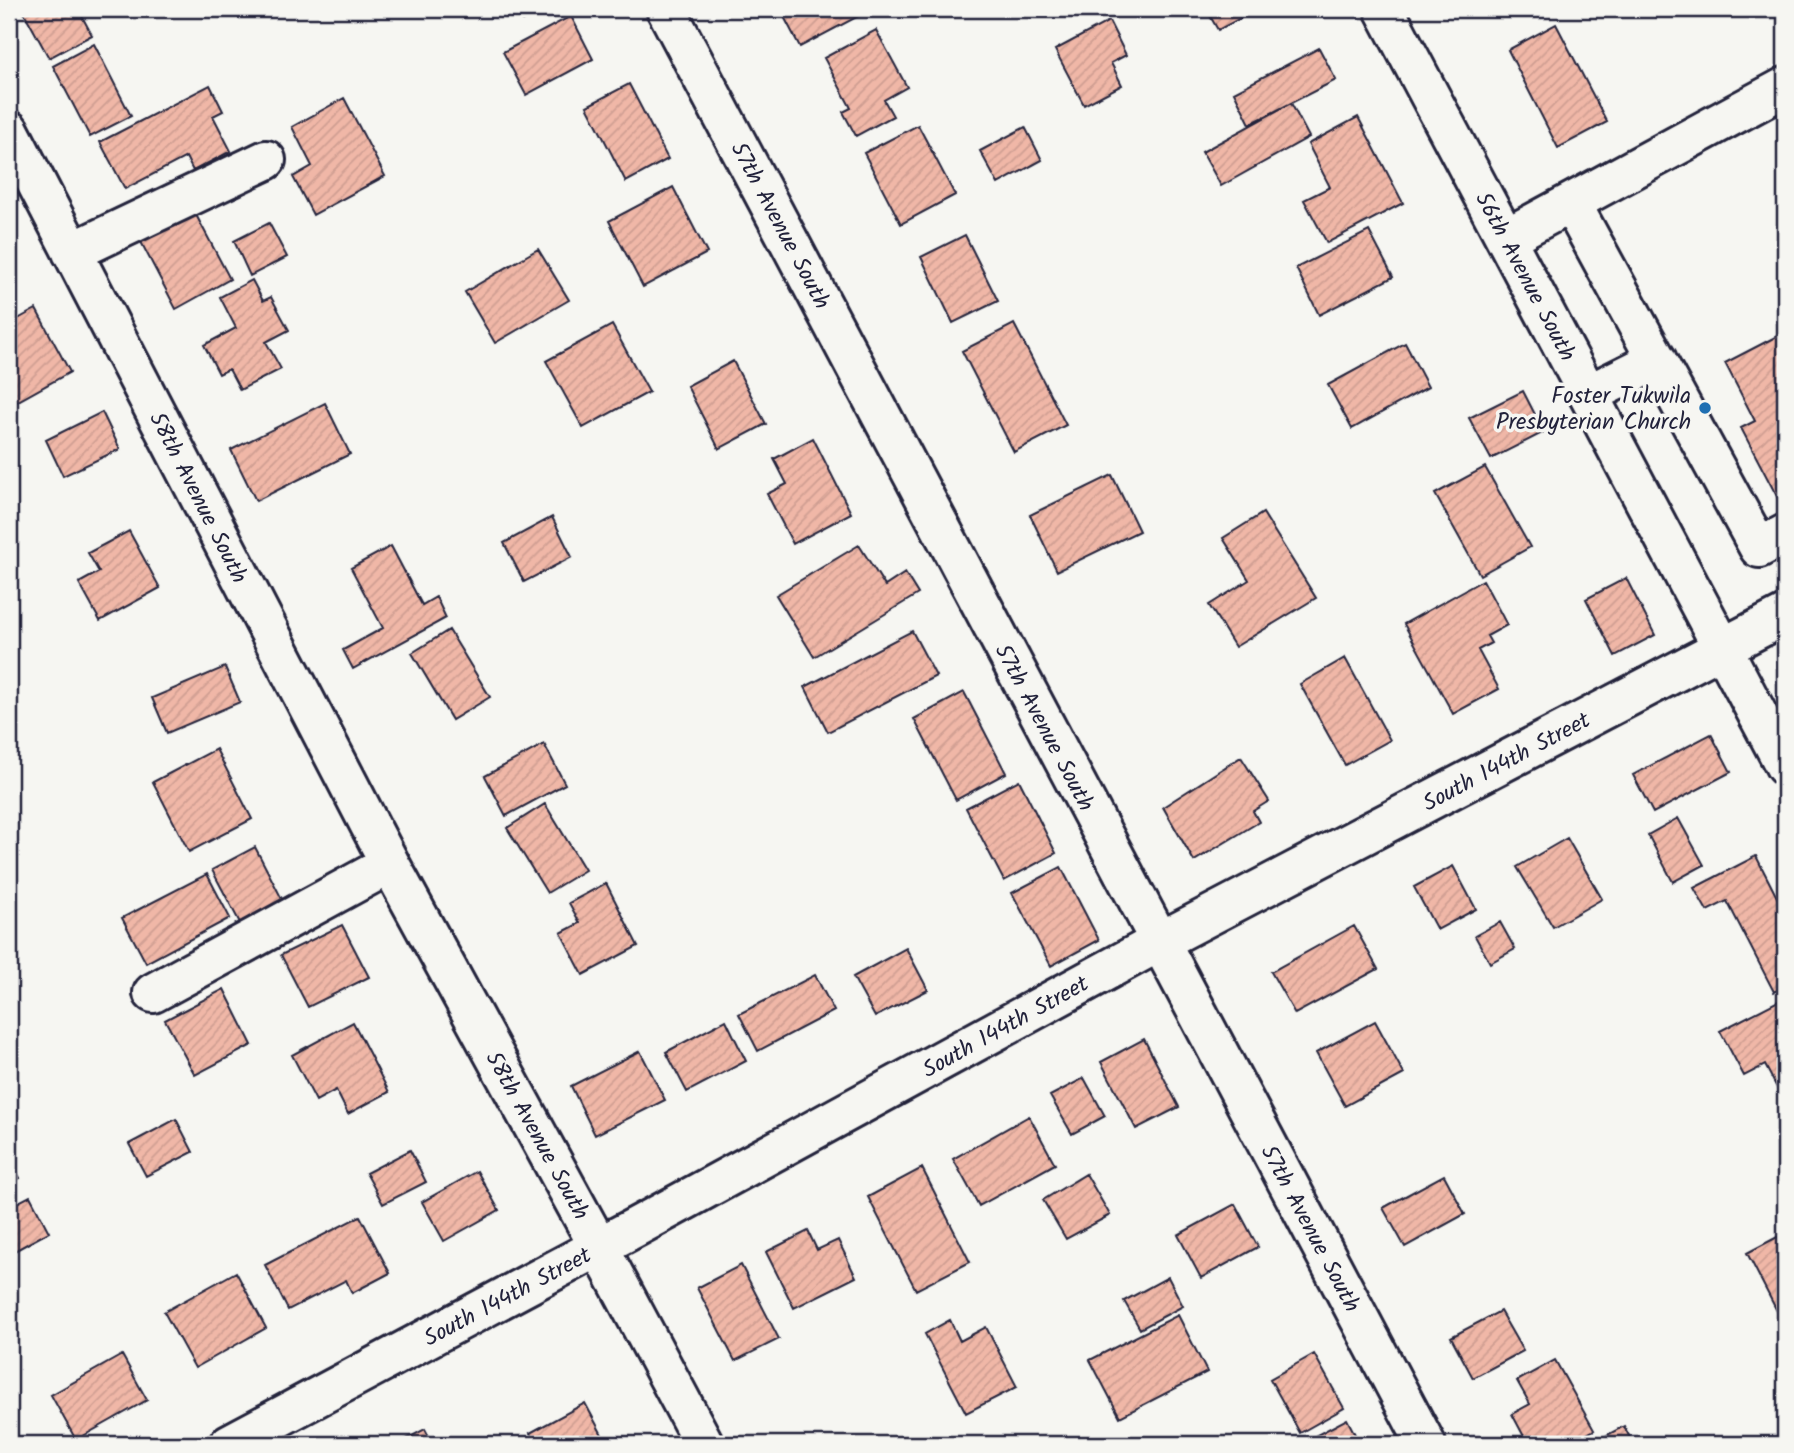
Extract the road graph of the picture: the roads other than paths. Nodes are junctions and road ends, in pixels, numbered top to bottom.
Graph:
1 (666, 9) edge
2 (1384, 9) edge
3 (1785, 86) edge
4 (9, 130) edge
5 (267, 160) dead end
6 (1571, 203) junction
7 (1506, 238) junction
8 (72, 252) junction
9 (1657, 360) junction
10 (1589, 394) junction
11 (1785, 534) edge
12 (1785, 615) edge
13 (1723, 647) junction
14 (1785, 766) edge
15 (390, 864) junction
16 (1159, 942) junction
17 (153, 993) dead end
18 (599, 1247) junction
19 (229, 1444) edge
20 (704, 1444) edge
21 (1426, 1444) edge

1 - 16 street, 57th Avenue South
2 - 7 street, 56th Avenue South
3 - 6 street
4 - 8 street, 58th Avenue South
5 - 8 street
6 - 7 street
6 - 9 street
7 - 10 street, 56th Avenue South
8 - 15 street, 58th Avenue South
9 - 10 street
9 - 11 street
10 - 13 street, 56th Avenue South
12 - 13 street, South 144th Street
13 - 14 street, 56th Avenue South
13 - 16 street, South 144th Street
15 - 17 street
15 - 18 street, 58th Avenue South
16 - 18 street, South 144th Street
16 - 21 street, 57th Avenue South
18 - 19 street, South 144th Street
18 - 20 street, 58th Avenue South

